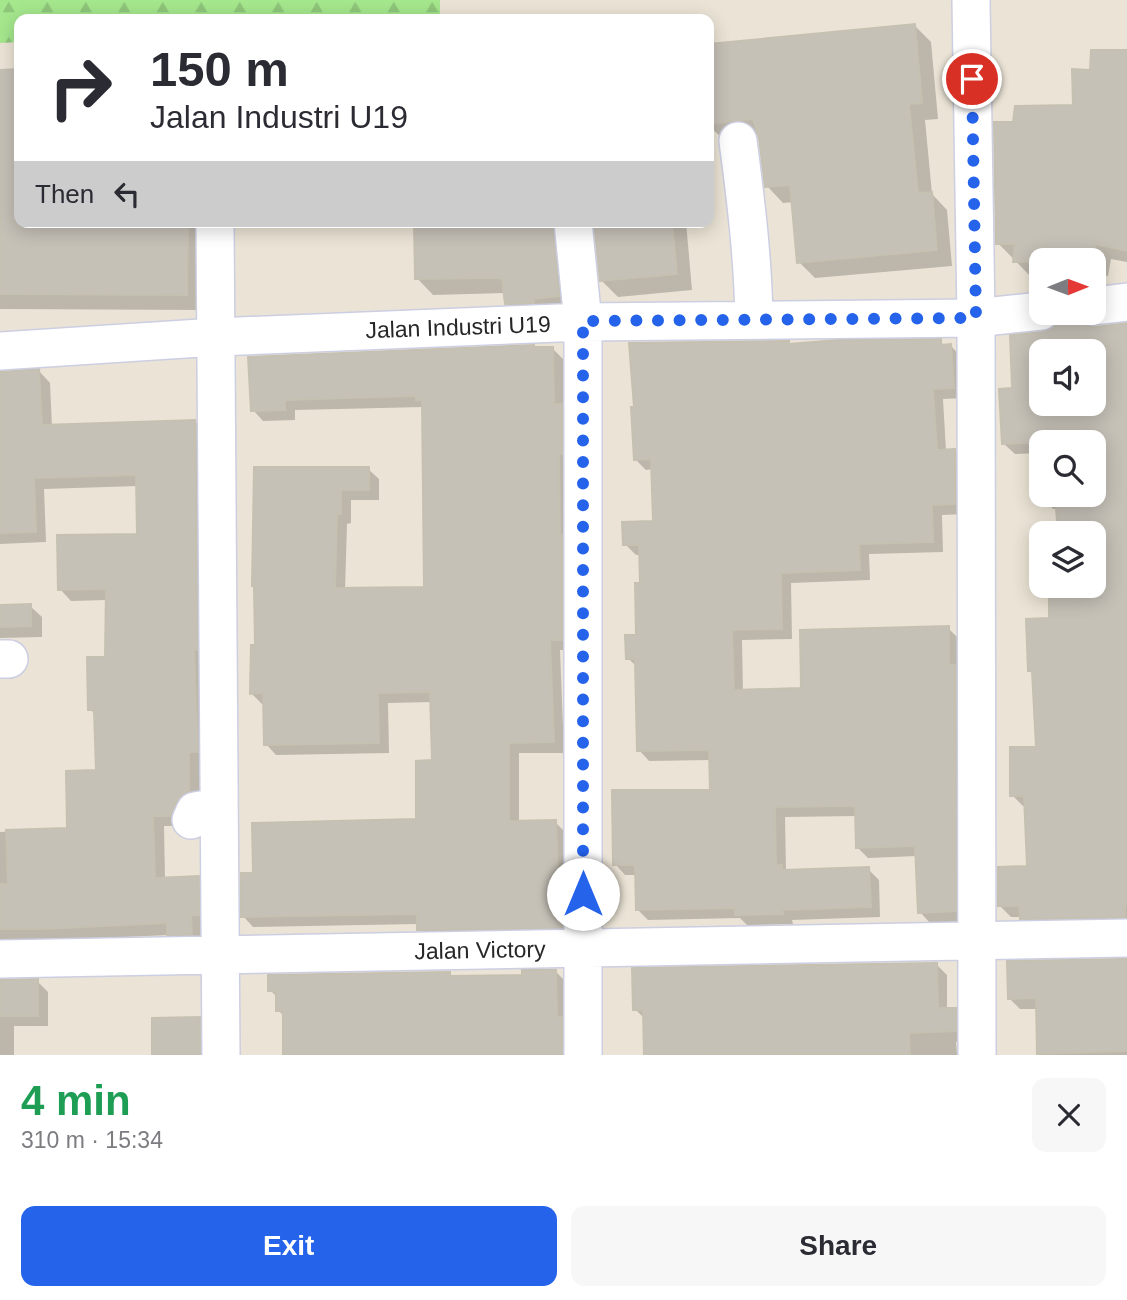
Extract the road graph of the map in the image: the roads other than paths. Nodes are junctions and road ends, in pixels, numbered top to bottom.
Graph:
1 (971, 0) edge
2 (738, 141) dead end
3 (215, 228) edge
4 (574, 228) edge
5 (1127, 302) edge
6 (1106, 305) edge
7 (1029, 312) edge
8 (976, 318) junction
9 (754, 320) junction
10 (583, 321) junction
11 (216, 337) junction
12 (0, 351) edge
13 (1127, 938) edge
14 (977, 941) junction
15 (583, 948) junction
16 (220, 955) junction
17 (0, 959) edge
18 (220, 1055) edge
19 (583, 1055) edge
20 (977, 1055) edge

1 - 8 street
2 - 9 street
3 - 11 street
4 - 10 street
5 - 6 street
7 - 8 street, Jalan Industri U19
8 - 9 street, Jalan Industri U19
8 - 14 street
9 - 10 street, Jalan Industri U19
10 - 11 street, Jalan Industri U19
10 - 15 street
11 - 12 street, Jalan Industri U19
11 - 16 street
13 - 14 street, Jalan Victory
14 - 15 street, Jalan Victory
14 - 20 street
15 - 16 street, Jalan Victory
15 - 19 street
16 - 17 street, Jalan Victory
16 - 18 street

